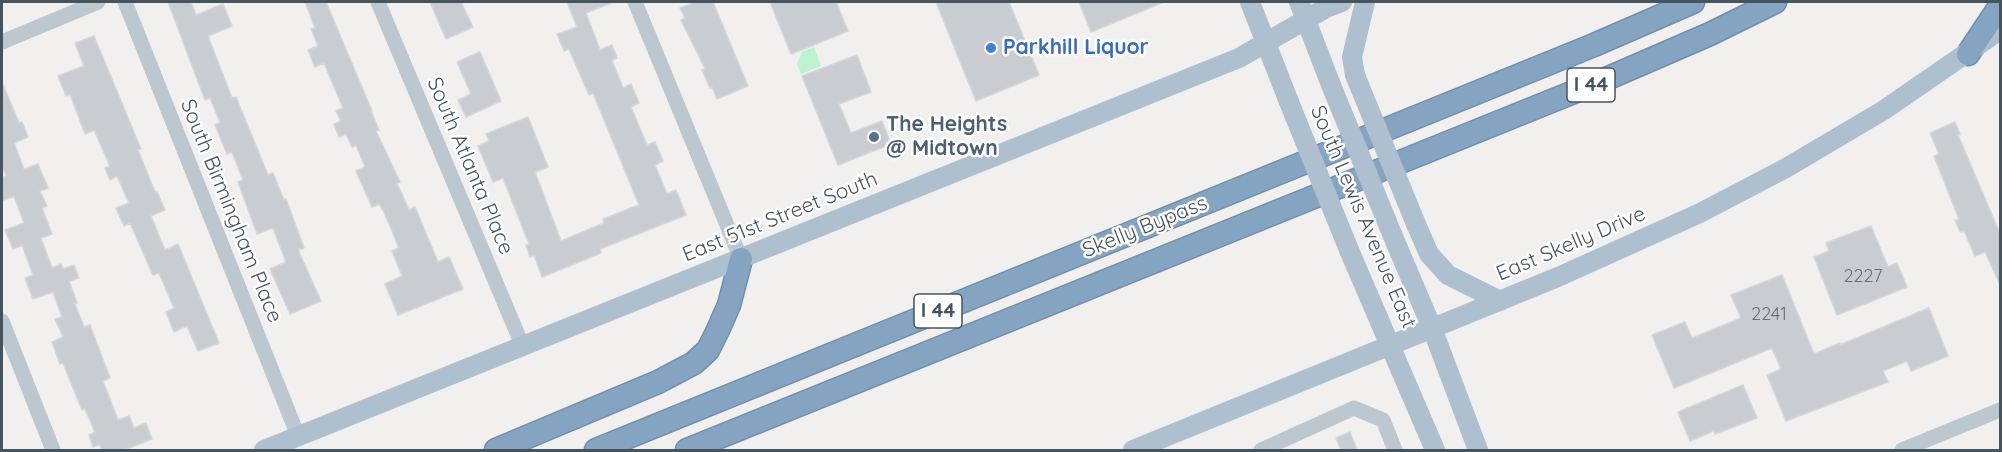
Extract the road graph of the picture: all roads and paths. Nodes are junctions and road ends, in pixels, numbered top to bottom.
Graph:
1 (98, 2) edge
2 (126, 2) edge
3 (378, 2) edge
4 (635, 2) edge
5 (1250, 2) edge
6 (1342, 2) edge
7 (1365, 2) edge
8 (1693, 2) edge
9 (1775, 2) edge
10 (2001, 6) edge
11 (1302, 11) edge
12 (2001, 30) edge
13 (2, 42) edge
14 (1267, 44) junction
15 (1968, 54) junction
16 (741, 259) junction
17 (1500, 301) junction
18 (2, 321) edge
19 (1432, 328) junction
20 (1391, 346) junction
21 (523, 347) junction
22 (2001, 410) edge
23 (298, 436) junction
24 (1163, 445) edge
25 (53, 450) edge
26 (264, 450) edge
27 (496, 450) edge
28 (596, 450) edge
29 (687, 450) edge
30 (1133, 450) edge
31 (1261, 450) edge
32 (1395, 450) edge
33 (1435, 450) edge
34 (1478, 450) edge
35 (1902, 450) edge

1 - 13 street
2 - 23 street, South Birmingham Place
3 - 21 street, South Atlanta Place
4 - 16 street
5 - 14 main road, South Lewis Avenue East
6 - 11 main road, East 51st Street South
7 - 17 main road, bridge
8 - 28 highway, Skelly Bypass / I 44
9 - 29 highway, Skelly Bypass / I 44
10 - 15 highway
11 - 14 main road, East 51st Street South
11 - 19 main road, South Lewis Avenue East, bridge
12 - 15 main road, East Skelly Drive
14 - 16 main road, East 51st Street South
14 - 20 main road, South Lewis Avenue East, bridge
15 - 17 main road, East Skelly Drive
16 - 21 main road, East 51st Street South
16 - 27 highway
17 - 19 main road, East Skelly Drive
18 - 25 street
19 - 20 main road, East Skelly Drive
19 - 34 main road, South Lewis Avenue East
20 - 24 main road, East Skelly Drive
20 - 33 main road, South Lewis Avenue East
21 - 23 main road, East 51st Street South
22 - 35 street
23 - 26 main road, East 51st Street South
24 - 30 main road, East Skelly Drive
31 - 32 street

